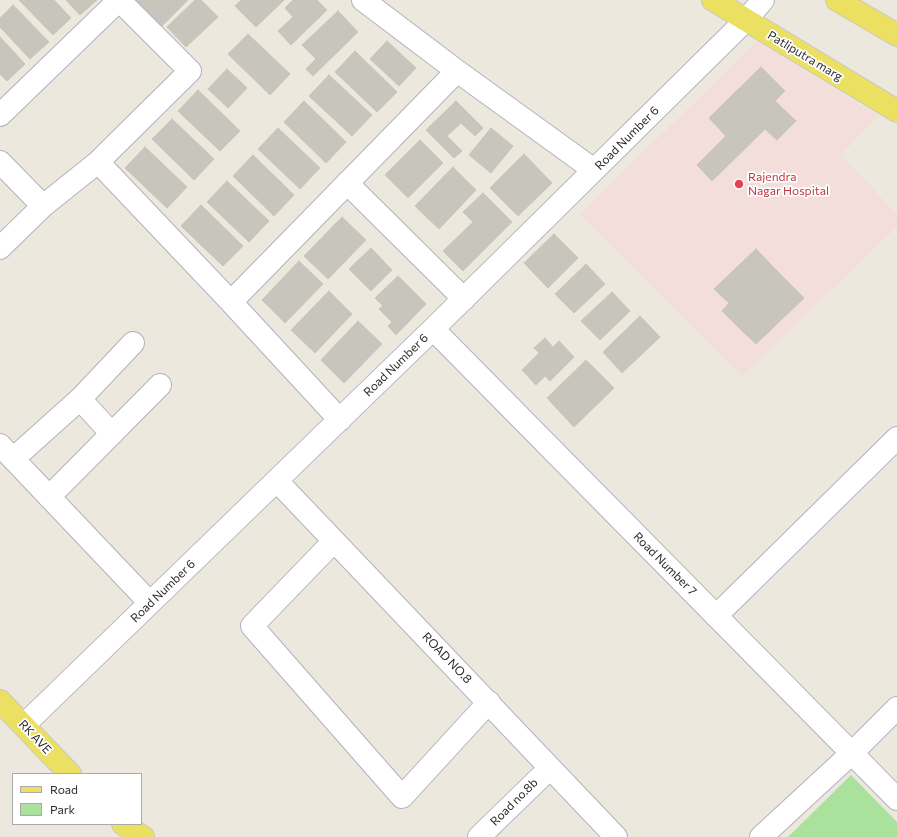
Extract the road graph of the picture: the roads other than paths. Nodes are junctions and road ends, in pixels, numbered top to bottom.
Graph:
1 (119, 0) edge
2 (363, 0) edge
3 (713, 0) edge
4 (763, 0) edge
5 (837, 0) edge
6 (745, 20) junction
7 (897, 35) edge
8 (457, 71) junction
9 (897, 111) edge
10 (0, 115) edge
11 (0, 162) edge
12 (98, 162) junction
13 (594, 170) junction
14 (347, 183) junction
15 (43, 206) junction
16 (0, 248) edge
17 (464, 299) junction
18 (231, 302) junction
19 (433, 329) junction
20 (133, 344) dead end
21 (160, 385) dead end
22 (80, 399) junction
23 (340, 420) junction
24 (112, 434) junction
25 (897, 438) edge
26 (6, 452) edge
27 (277, 481) junction
28 (50, 497) junction
29 (334, 541) junction
30 (150, 603) junction
31 (716, 616) junction
32 (0, 701) edge
33 (489, 702) junction
34 (897, 708) edge
35 (24, 725) junction
36 (852, 753) junction
37 (550, 768) junction
38 (69, 773) edge
39 (897, 799) edge
40 (115, 825) edge
41 (125, 825) edge
42 (121, 837) edge
43 (143, 837) edge
44 (479, 837) edge
45 (616, 837) edge
46 (761, 837) edge

1 - 10 street
1 - 12 street
2 - 8 street
3 - 6 main road, Patliputra marg
4 - 6 street, Road Number 6
5 - 7 main road
6 - 9 main road, Patliputra marg
6 - 13 street, Road Number 6
8 - 13 street
8 - 14 street
11 - 15 street
12 - 15 street
12 - 18 street
13 - 17 street, Road Number 6
14 - 17 street
14 - 18 street
15 - 16 street
17 - 19 street, Road Number 6
18 - 23 street
19 - 23 street, Road Number 6
19 - 31 street, Road Number 7
20 - 22 street
21 - 24 street
22 - 24 street
22 - 26 street
23 - 27 street, Road Number 6
24 - 28 street
25 - 31 street
26 - 28 street
27 - 29 street, ROAD NO.8
27 - 30 street, Road Number 6
28 - 30 street
29 - 33 street, ROAD NO.8
29 - 33 street
30 - 35 street, Road Number 6
31 - 36 street, Road Number 7
32 - 35 main road, RK AVE
33 - 37 street, ROAD NO.8
34 - 36 street
35 - 38 main road, RK AVE
36 - 39 street, Road Number 7
36 - 46 street
37 - 44 street, Road no.8b
37 - 45 street, ROAD NO.8
40 - 42 main road
41 - 43 main road

